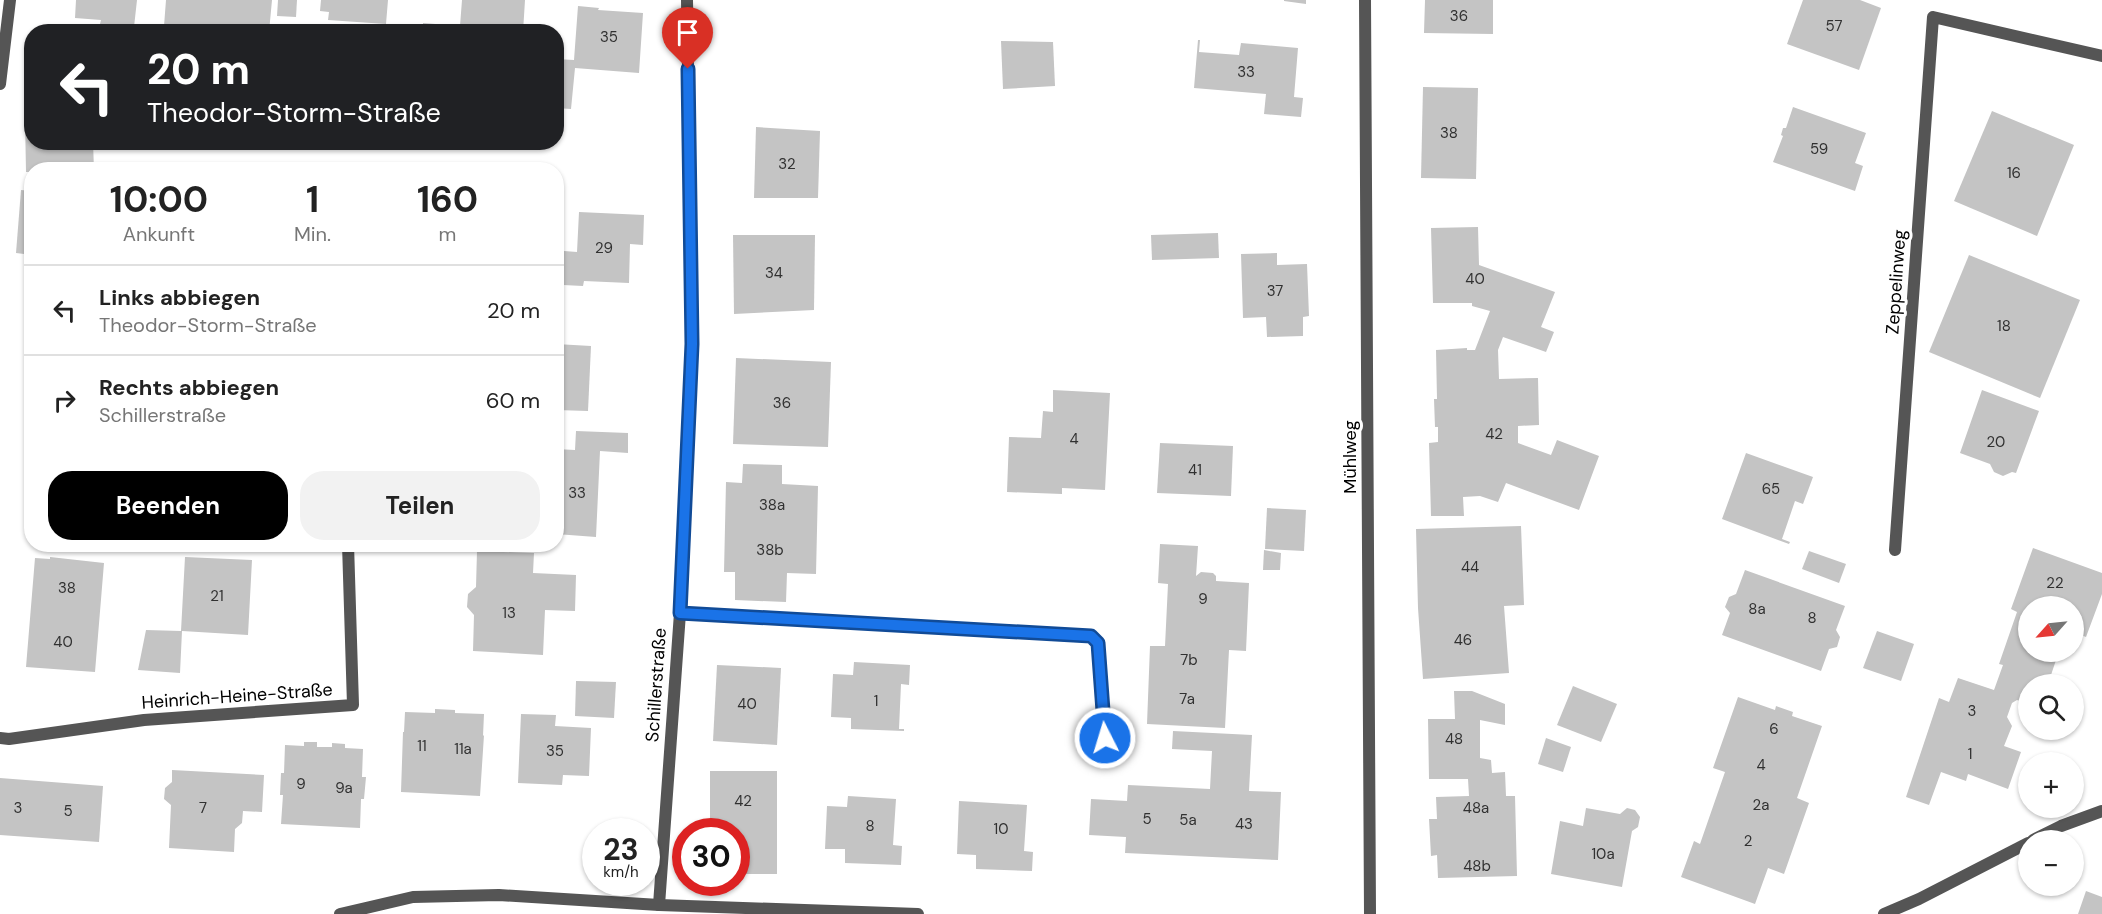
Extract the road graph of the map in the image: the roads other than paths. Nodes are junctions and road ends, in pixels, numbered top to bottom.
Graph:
1 (10, 0) edge
2 (687, 0) edge
3 (1365, 0) edge
4 (2102, 56) edge
5 (0, 84) edge
6 (1895, 550) dead end
7 (348, 552) edge
8 (680, 613) junction
9 (0, 738) edge
10 (1105, 738) dead end
11 (2102, 811) edge
12 (2053, 830) edge
13 (2018, 848) edge
14 (659, 905) junction
15 (340, 914) edge
16 (918, 914) edge
17 (1371, 914) edge
18 (1884, 914) edge

1 - 5 street
2 - 8 street, Schillerstraße
3 - 17 street, Mühlweg
4 - 6 street, Zeppelinweg
7 - 9 street, Heinrich-Heine-Straße
8 - 10 street
8 - 14 street, Schillerstraße
11 - 12 street
13 - 18 street
14 - 15 street
14 - 16 street

